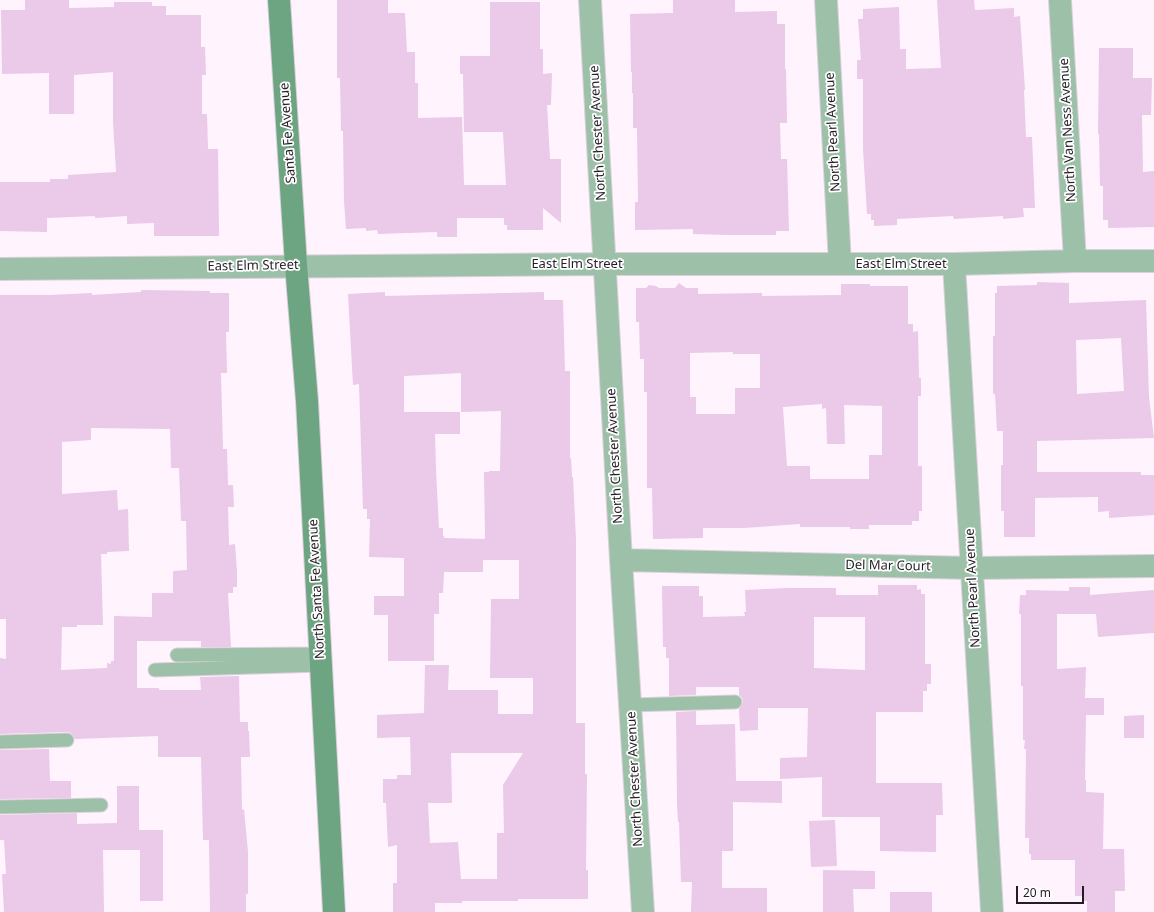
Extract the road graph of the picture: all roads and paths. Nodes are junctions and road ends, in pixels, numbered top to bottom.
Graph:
1 (279, 0) edge
2 (590, 0) edge
3 (826, 0) edge
4 (1060, 0) edge
5 (1076, 261) junction
6 (1154, 261) edge
7 (605, 264) junction
8 (840, 264) junction
9 (954, 264) junction
10 (296, 265) junction
11 (0, 268) edge
12 (621, 560) junction
13 (1154, 566) edge
14 (972, 568) junction
15 (177, 655) dead end
16 (321, 660) junction
17 (155, 670) dead end
18 (735, 702) dead end
19 (630, 705) junction
20 (67, 740) dead end
21 (0, 742) edge
22 (101, 805) dead end
23 (0, 807) edge
24 (334, 912) edge
25 (643, 912) edge
26 (992, 912) edge

1 - 10 main road, Santa Fe Avenue
2 - 7 street, North Chester Avenue
3 - 8 street, North Pearl Avenue
4 - 5 street, North Van Ness Avenue
5 - 6 street, East Elm Street
5 - 9 street, East Elm Street
7 - 8 street, East Elm Street
7 - 10 street, East Elm Street
7 - 12 street, North Chester Avenue
8 - 9 street, East Elm Street
9 - 14 street, North Pearl Avenue
10 - 11 street, East Elm Street
10 - 16 main road, North Santa Fe Avenue
12 - 14 street, Del Mar Court
12 - 19 street, North Chester Avenue
13 - 14 street, Del Mar Court
14 - 26 street, North Pearl Avenue
15 - 16 lane
16 - 17 lane
16 - 24 main road, North Santa Fe Avenue
18 - 19 lane
19 - 25 street, North Chester Avenue
20 - 21 lane
22 - 23 lane

